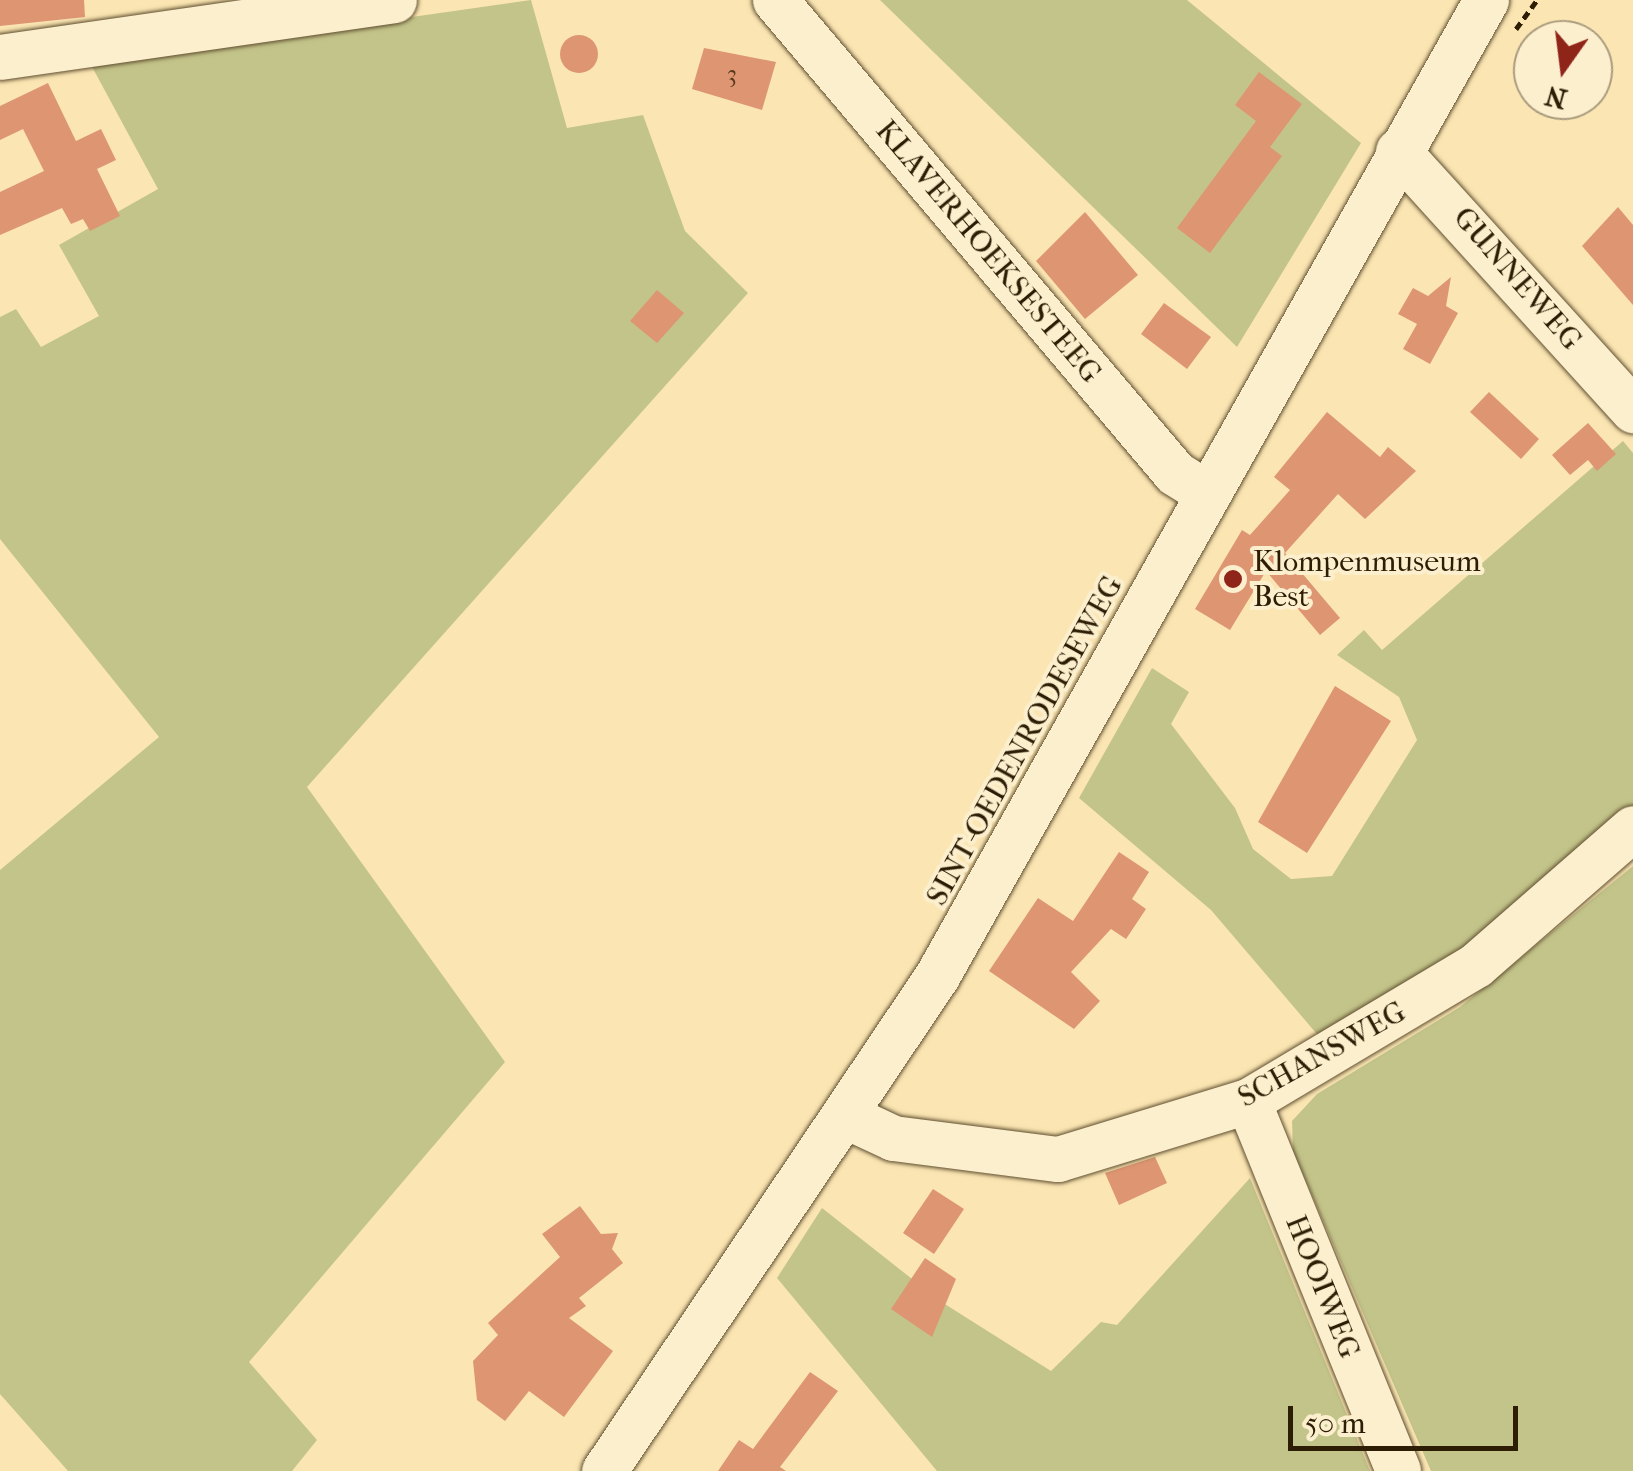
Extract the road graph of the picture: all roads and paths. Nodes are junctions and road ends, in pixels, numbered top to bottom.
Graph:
1 (394, 0) edge
2 (775, 0) edge
3 (1486, 0) edge
4 (0, 57) edge
5 (1398, 151) junction
6 (1633, 410) edge
7 (1208, 494) junction
8 (1633, 828) edge
9 (1248, 1102) junction
10 (844, 1115) junction
11 (604, 1471) edge
12 (1398, 1471) edge

1 - 4 street
2 - 7 street, KLAVERHOEKSESTEEG
3 - 5 street, SINT-OEDENRODESEWEG
5 - 6 street, GUNNEWEG
5 - 7 street, SINT-OEDENRODESEWEG
7 - 10 street, SINT-OEDENRODESEWEG
8 - 9 street, SCHANSWEG
9 - 10 street, SCHANSWEG
9 - 12 street, HOOIWEG
10 - 11 street, SINT-OEDENRODESEWEG

